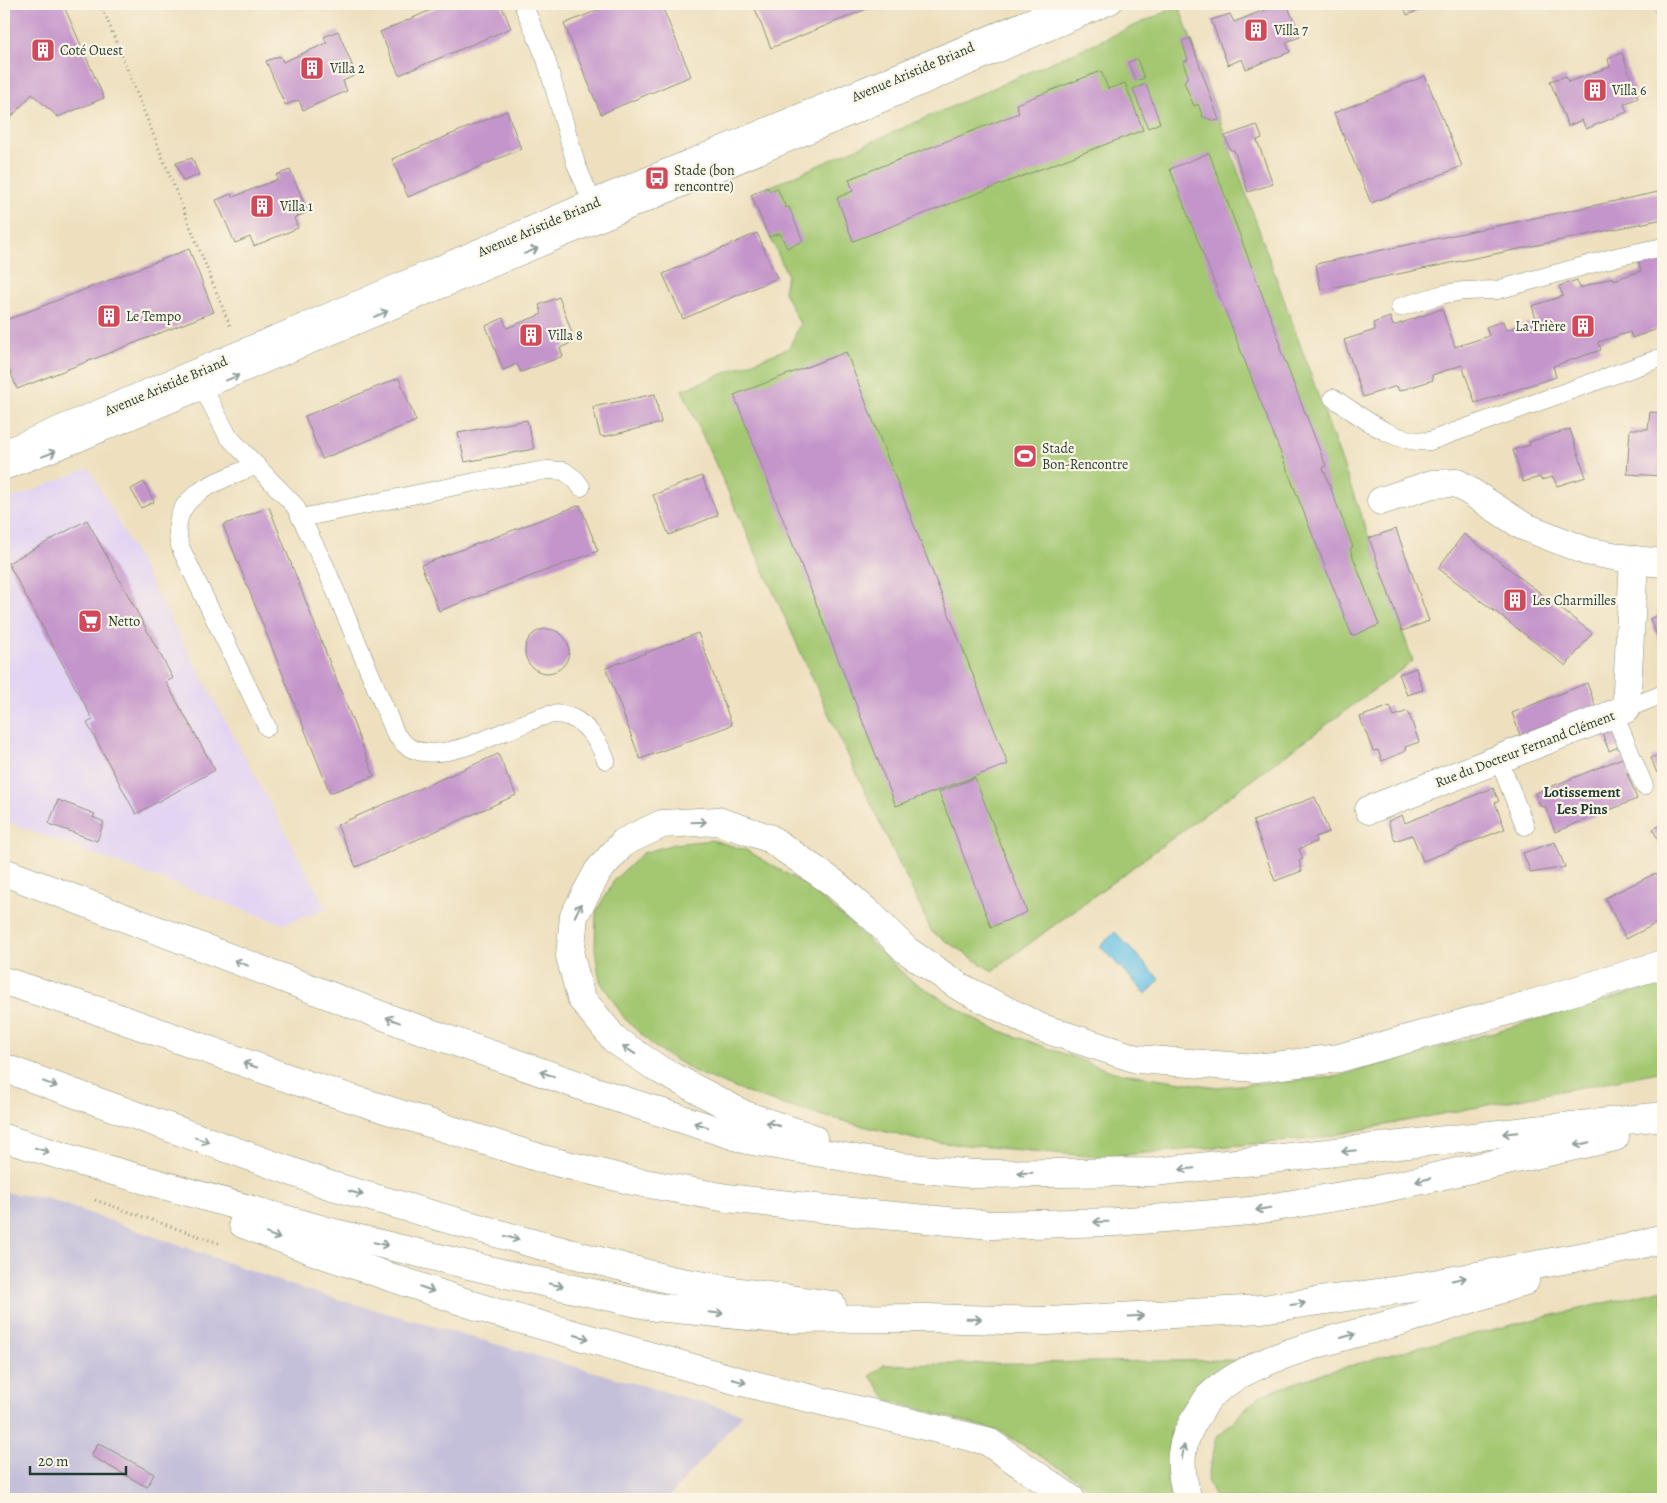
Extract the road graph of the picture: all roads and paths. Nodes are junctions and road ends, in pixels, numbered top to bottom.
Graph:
1 (101, 4) edge
2 (524, 4) edge
3 (1076, 4) edge
4 (1113, 4) edge
5 (593, 204) junction
6 (1663, 247) edge
7 (1400, 307) dead end
8 (242, 354) junction
9 (1663, 357) edge
10 (200, 381) junction
11 (1333, 398) dead end
12 (4, 454) edge
13 (256, 465) junction
14 (4, 471) edge
15 (581, 487) dead end
16 (1381, 501) dead end
17 (302, 518) junction
18 (1634, 560) junction
19 (1663, 563) edge
20 (1663, 694) edge
21 (1620, 712) junction
22 (267, 727) dead end
23 (606, 760) dead end
24 (1499, 760) junction
25 (1644, 786) dead end
26 (1369, 810) dead end
27 (1525, 826) dead end
28 (4, 872) edge
29 (1663, 964) edge
30 (4, 973) edge
31 (4, 981) edge
32 (96, 1010) junction
33 (4, 1068) edge
34 (1663, 1116) edge
35 (1663, 1126) edge
36 (4, 1138) edge
37 (81, 1162) junction
38 (902, 1168) junction
39 (1663, 1238) edge
40 (1628, 1248) junction
41 (925, 1318) junction
42 (1071, 1499) edge
43 (1188, 1499) edge

1 - 8 path
2 - 5 lane
3 - 5 main road, Avenue Aristide Briand
10 -> 4 lane
5 - 8 main road, Avenue Aristide Briand
6 - 7 lane
8 - 10 main road, Avenue Aristide Briand
9 - 11 lane
10 - 12 main road, Avenue Aristide Briand
10 - 13 lane
14 -> 10 lane
13 - 17 lane
13 - 22 lane
15 - 17 lane
16 - 18 main road
17 - 23 lane
18 - 19 main road
18 - 21 main road, Rue du Docteur Fernand Clément
20 - 21 lane
21 - 24 main road, Rue du Docteur Fernand Clément
21 - 25 lane
24 - 26 main road, Rue du Docteur Fernand Clément
24 - 27 lane
38 -> 28 main road
38 -> 29 main road
30 - 32 main road
31 - 32 main road
35 -> 32 main road
33 -> 41 main road
34 -> 38 main road
36 -> 37 main road
37 -> 41 main road
37 -> 42 main road
39 - 40 main road
41 -> 40 main road
43 -> 40 main road

